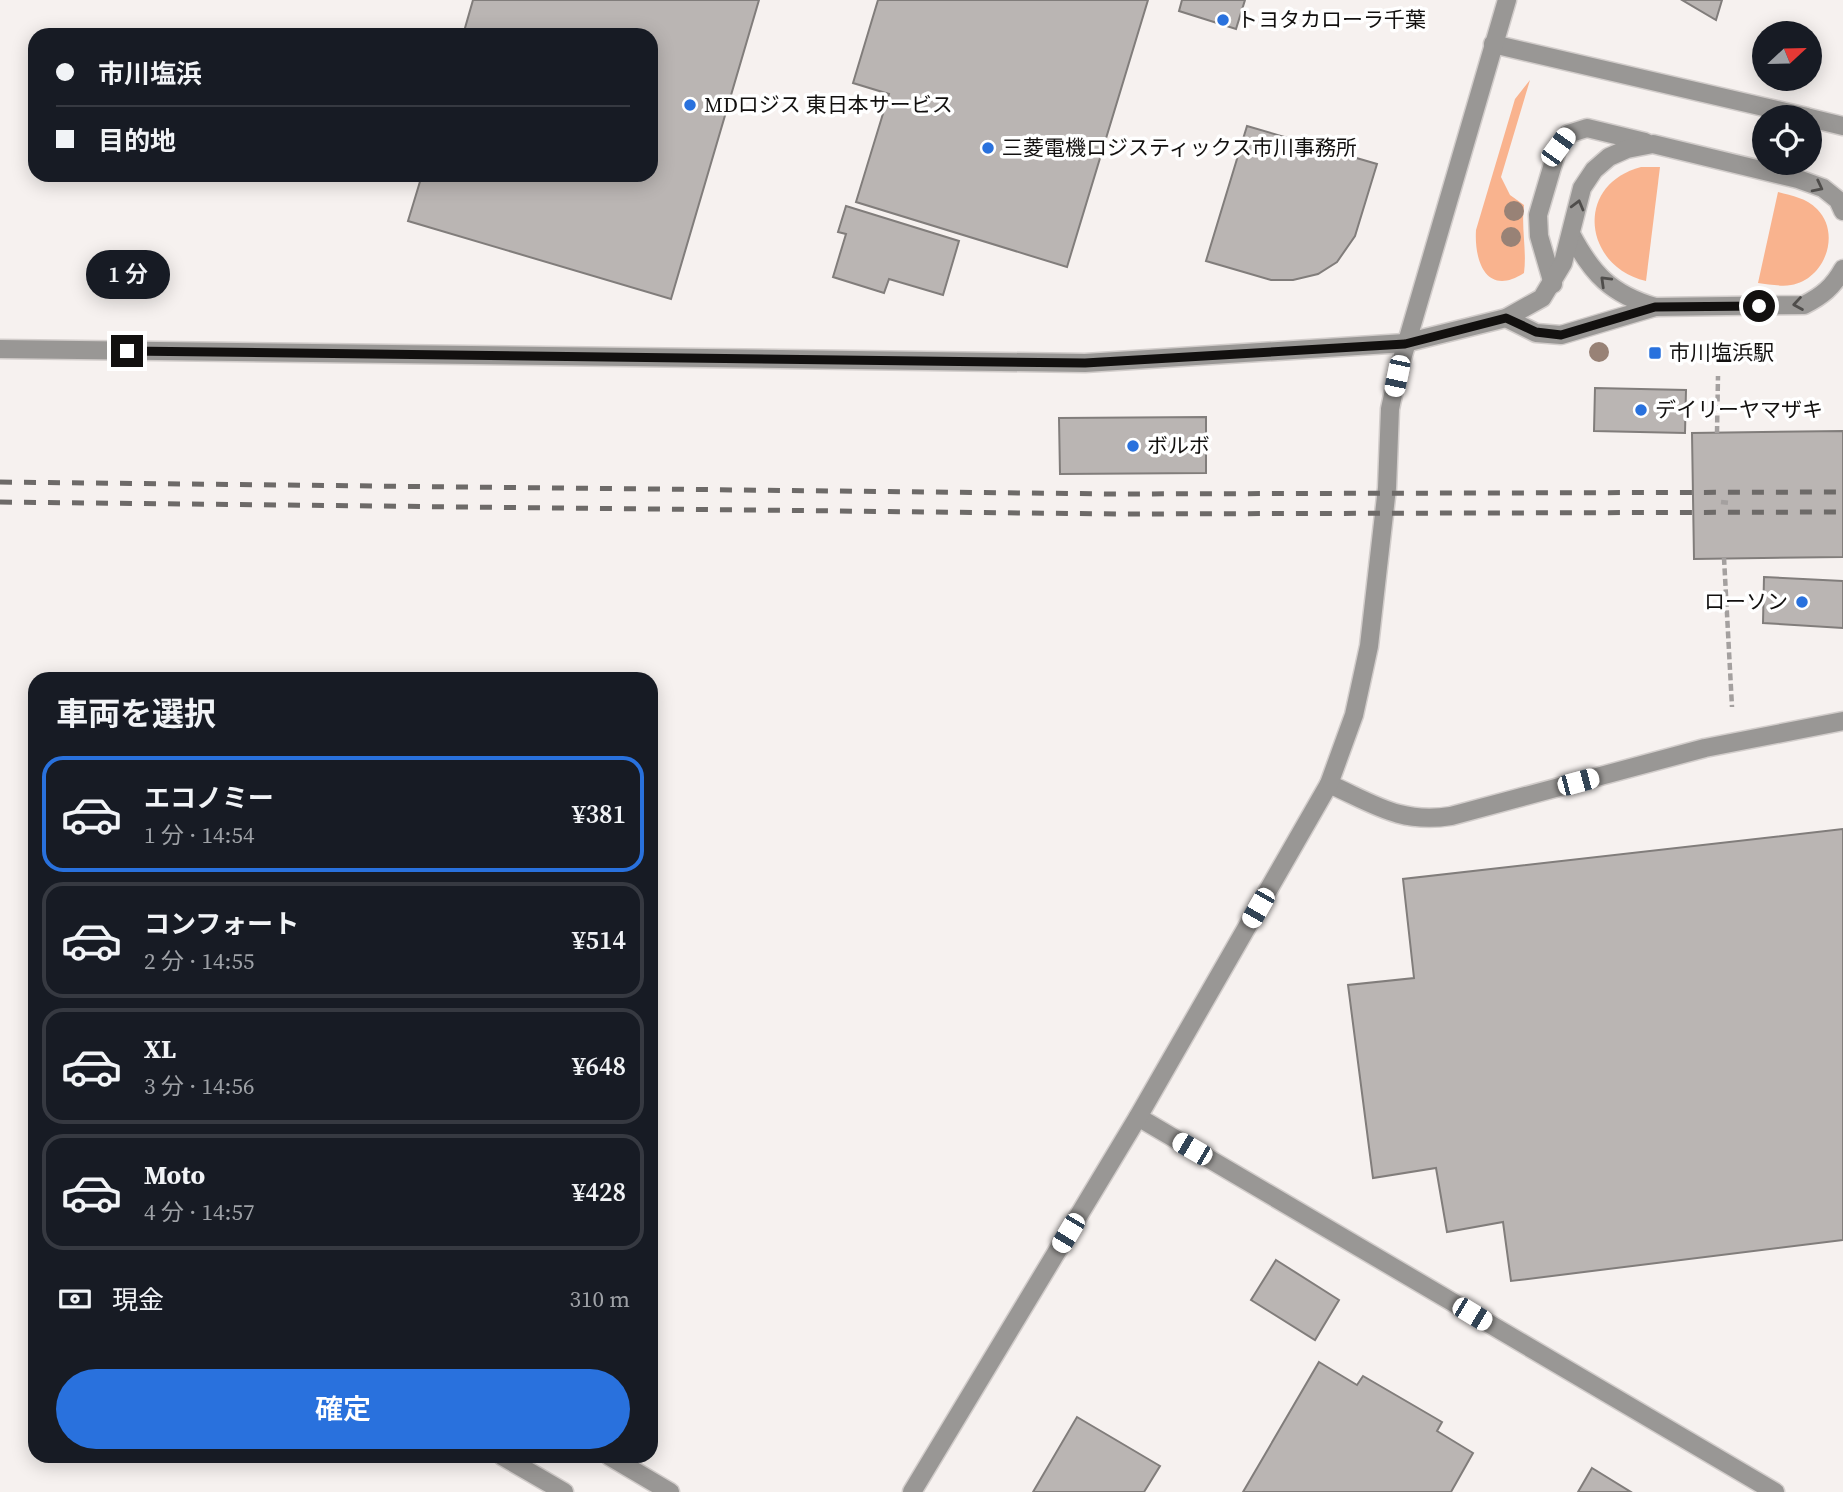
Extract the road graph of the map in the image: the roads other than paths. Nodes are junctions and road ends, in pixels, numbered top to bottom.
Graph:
1 (1507, 0) edge
2 (1493, 44) junction
3 (1753, 105) edge
4 (1822, 121) edge
5 (1843, 126) edge
6 (1653, 144) junction
7 (1843, 211) edge
8 (1572, 234) junction
9 (1843, 269) edge
10 (1553, 284) junction
11 (1655, 307) junction
12 (1506, 318) junction
13 (1405, 344) junction
14 (0, 349) edge
15 (1843, 722) edge
16 (1329, 784) junction
17 (1138, 1117) junction
18 (514, 1463) edge
19 (621, 1463) edge
20 (564, 1492) edge
21 (670, 1492) edge
22 (912, 1492) edge
23 (1775, 1492) edge

1 - 2 street
2 - 3 street
2 - 13 street
4 - 5 street
6 -> 7 street
8 -> 6 street
6 - 10 street
8 - 10 street
11 -> 8 street
9 -> 11 street
10 - 12 street
11 - 12 street
12 - 13 street
13 - 14 street
13 - 16 street
15 - 16 street
16 - 17 street
17 - 22 street
17 - 23 street
18 - 20 street
19 - 21 street

